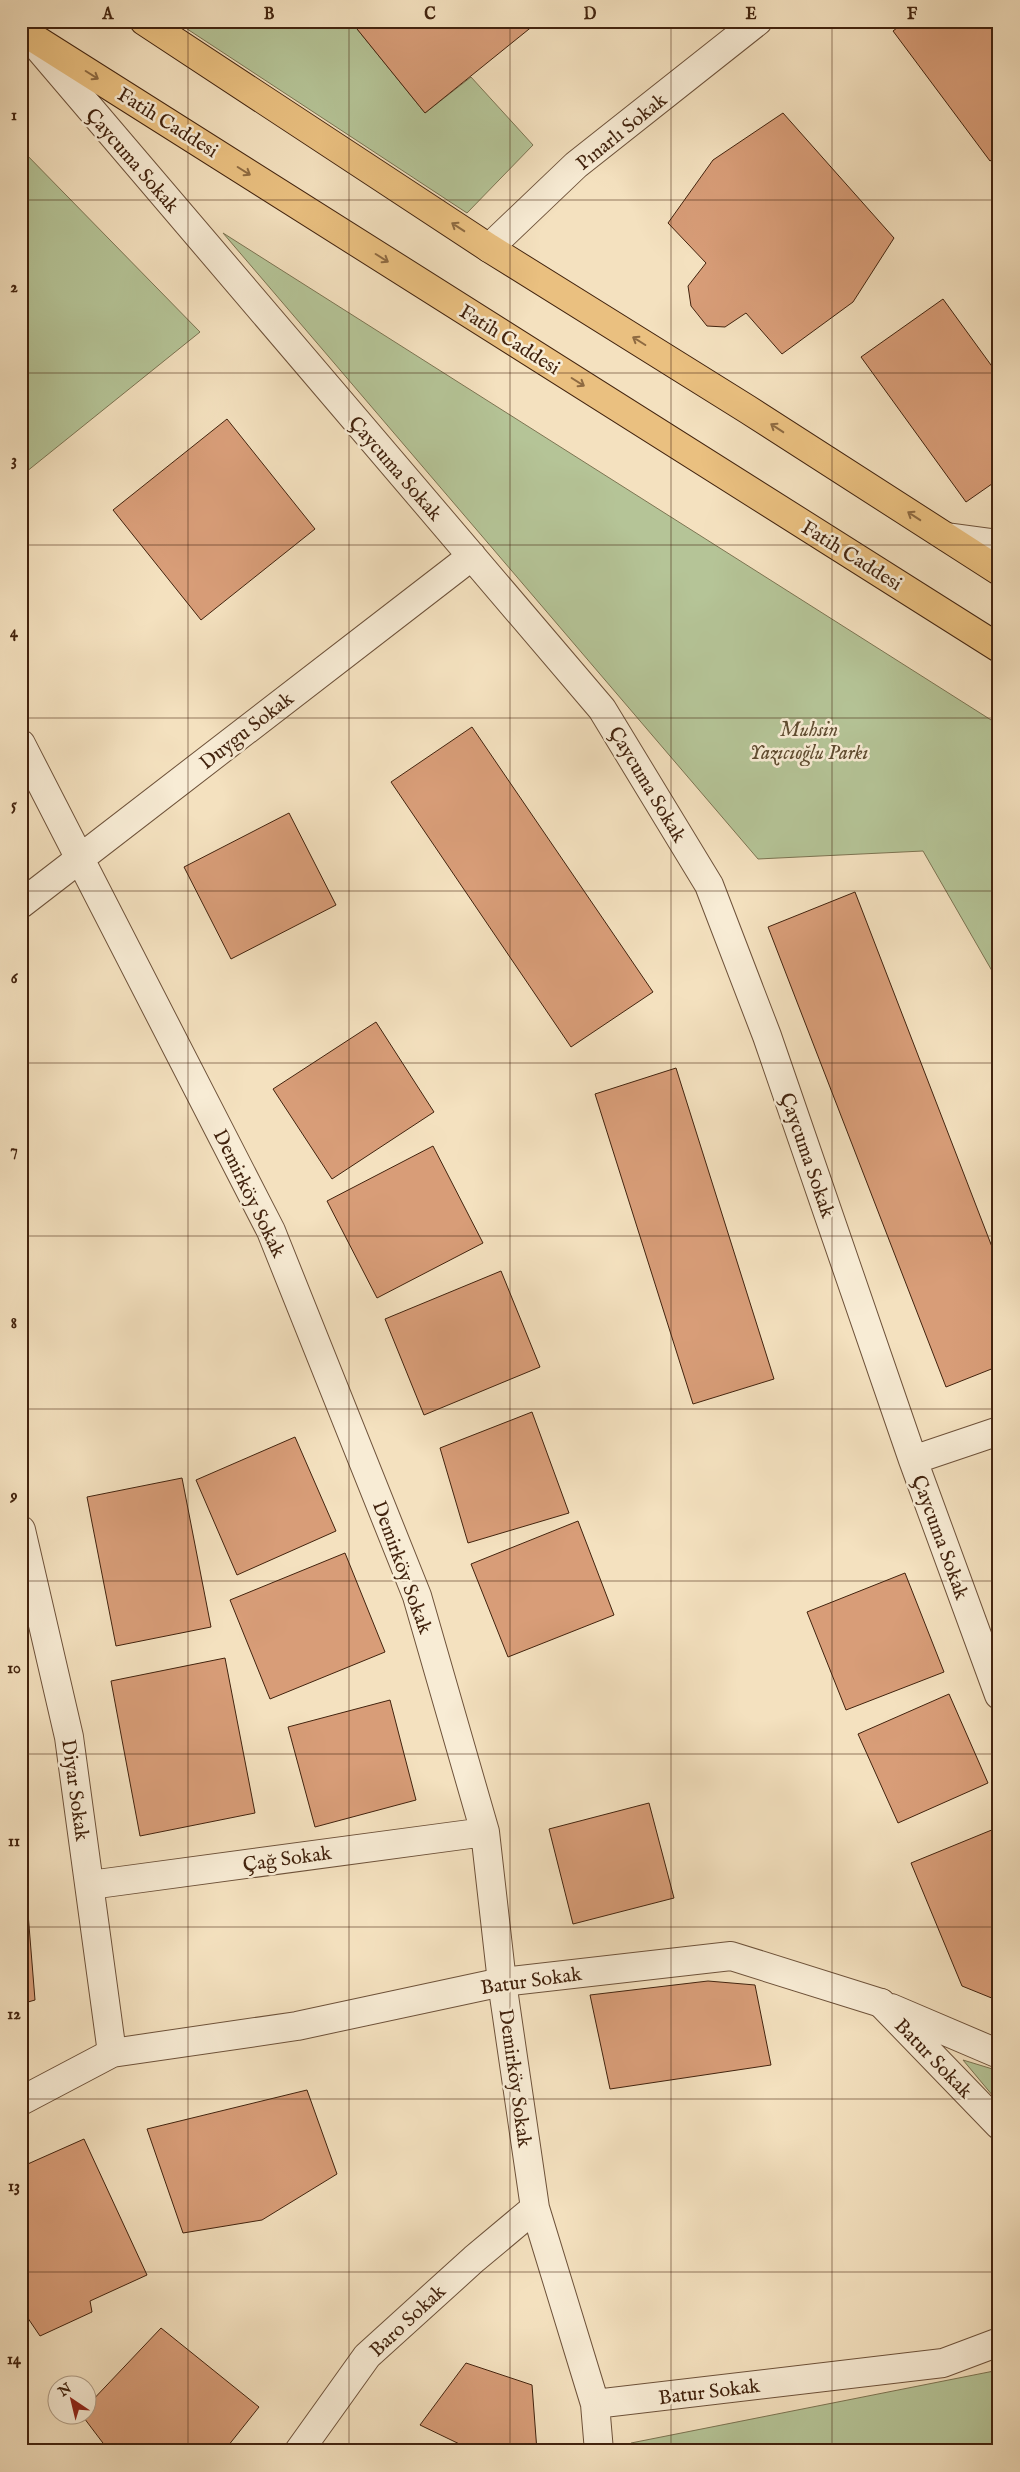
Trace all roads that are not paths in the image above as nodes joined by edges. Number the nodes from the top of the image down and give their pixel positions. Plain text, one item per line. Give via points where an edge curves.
1 (144, 21) edge
2 (758, 21) edge
3 (23, 31) edge
4 (490, 248) junction
5 (947, 537) junction
6 (999, 544) edge
7 (472, 556) junction
8 (999, 571) edge
9 (999, 648) edge
10 (21, 744) edge
11 (80, 857) junction
12 (21, 904) edge
13 (999, 1431) edge
14 (913, 1460) junction
15 (21, 1530) edge
16 (999, 1695) edge
17 (485, 1832) junction
18 (90, 1884) junction
19 (502, 1982) junction
20 (881, 2003) junction
21 (112, 2054) junction
22 (999, 2054) edge
23 (21, 2101) edge
24 (999, 2125) edge
25 (535, 2208) junction
26 (999, 2342) edge
27 (595, 2404) junction
28 (299, 2451) edge
29 (599, 2451) edge

4 -> 1 main road
2 - 4 street, Pınarlı Sokak via 576,165
3 - 7 street, Çaycuma Sokak
3 -> 9 main road, Fatih Caddesi
5 -> 4 main road
5 - 6 street
5 - 8 main road
7 - 11 street, Duygu Sokak
7 - 14 street, Çaycuma Sokak via 602,709 709,885 767,1036
10 - 11 street, Demirköy Sokak
11 - 12 street, Duygu Sokak
11 - 17 street, Demirköy Sokak via 271,1231 417,1596
13 - 14 street
14 - 16 street, Çaycuma Sokak
15 - 18 street, Diyar Sokak via 69,1737
17 - 18 street, Çağ Sokak
17 - 19 street, Demirköy Sokak
18 - 21 street, Diyar Sokak
19 - 20 street, Batur Sokak via 732,1956
19 - 21 street, Batur Sokak via 297,2026
19 - 25 street, Demirköy Sokak
20 - 22 street
20 - 24 street, Batur Sokak
21 - 23 street, Batur Sokak
25 - 27 street, Demirköy Sokak
25 - 28 street, Baro Sokak via 368,2356
26 - 27 street, Batur Sokak via 943,2363
27 - 29 street, Demirköy Sokak

